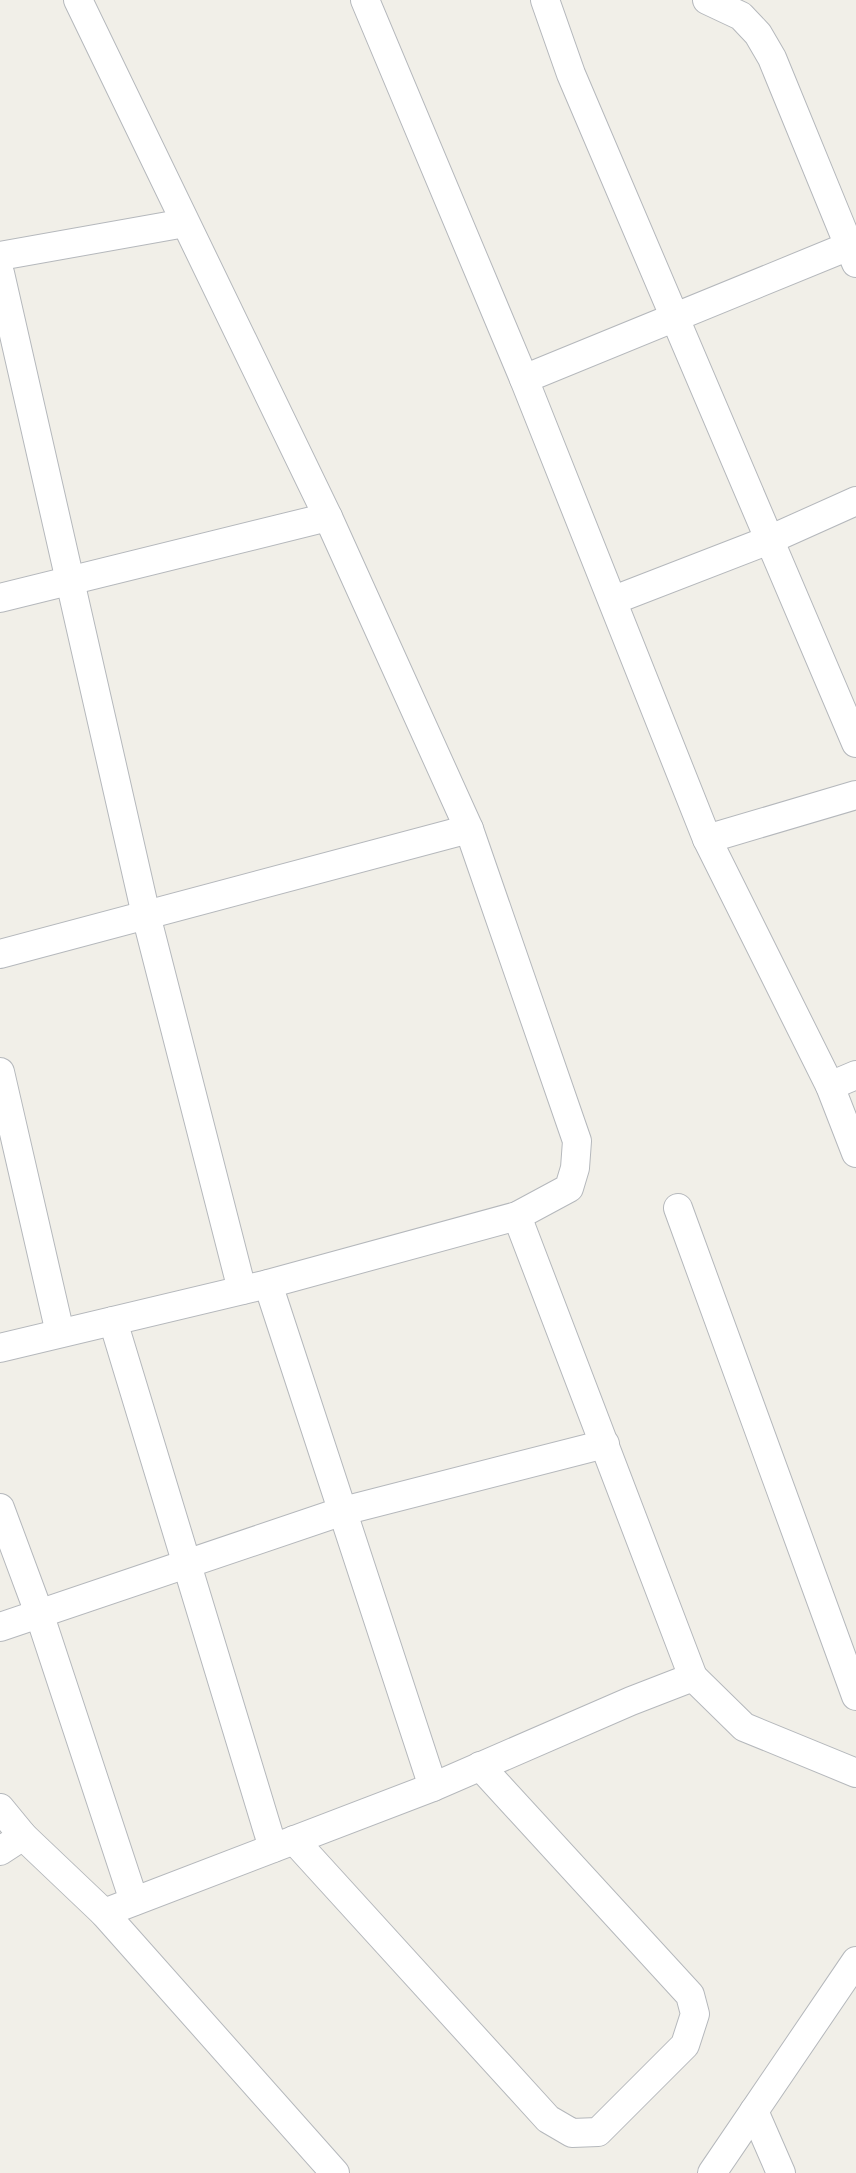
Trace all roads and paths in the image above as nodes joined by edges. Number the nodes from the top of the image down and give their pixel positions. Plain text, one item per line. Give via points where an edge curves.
1 (78, 0) edge
2 (365, 0) edge
3 (545, 0) edge
4 (707, 0) edge
5 (185, 223) junction
6 (853, 255) edge
7 (0, 256) edge
8 (0, 273) edge
9 (675, 318) junction
10 (524, 379) junction
11 (856, 501) edge
12 (328, 518) junction
13 (769, 540) junction
14 (71, 580) junction
15 (0, 598) edge
16 (614, 600) junction
17 (856, 743) edge
18 (856, 795) edge
19 (469, 829) junction
20 (707, 839) junction
21 (146, 915) junction
22 (0, 954) edge
23 (0, 1072) edge
24 (856, 1075) edge
25 (830, 1086) junction
26 (856, 1152) edge
27 (678, 1208) dead end
28 (517, 1216) junction
29 (255, 1287) junction
30 (113, 1321) junction
31 (60, 1334) junction
32 (0, 1348) edge
33 (605, 1444) junction
34 (0, 1508) edge
35 (343, 1511) junction
36 (186, 1564) junction
37 (39, 1614) junction
38 (0, 1627) edge
39 (693, 1677) junction
40 (856, 1696) edge
41 (480, 1766) junction
42 (856, 1773) edge
43 (432, 1787) junction
44 (0, 1808) edge
45 (24, 1836) junction
46 (283, 1844) junction
47 (0, 1851) edge
48 (134, 1901) junction
49 (104, 1913) junction
50 (856, 1961) edge
51 (754, 2111) junction
52 (335, 2173) edge
53 (712, 2173) edge
54 (780, 2173) edge

1 - 5 street
2 - 10 street
3 - 9 street via 571,74
4 - 6 street via 741,16 758,34 772,58
5 - 7 street
5 - 12 street
6 - 9 street
8 - 14 street
9 - 10 street
9 - 13 street
10 - 16 street
11 - 13 street
12 - 14 street
12 - 19 street
13 - 16 street
13 - 17 street
14 - 15 street
14 - 21 street
16 - 20 street
18 - 20 street
19 - 21 street
19 - 28 street via 577,1141 575,1168 569,1188
20 - 25 street
21 - 22 street
21 - 29 street
23 - 31 street
24 - 25 street
25 - 26 street
27 - 40 street
28 - 29 street
28 - 33 street
29 - 30 street
29 - 35 street
30 - 31 street
30 - 36 street
31 - 32 street
33 - 35 street
33 - 39 street
34 - 37 street
35 - 36 street
35 - 43 street
36 - 37 street
36 - 46 street
37 - 38 street
37 - 48 street
39 - 41 street
39 - 42 street via 744,1727
41 - 43 street
41 - 46 street via 690,1996 695,2014 685,2045 598,2132 572,2133 548,2119
43 - 46 street
44 - 45 street
45 - 47 street
45 - 49 street
46 - 48 street
48 - 49 street
49 - 52 street
50 - 51 street
51 - 53 street
51 - 54 street

